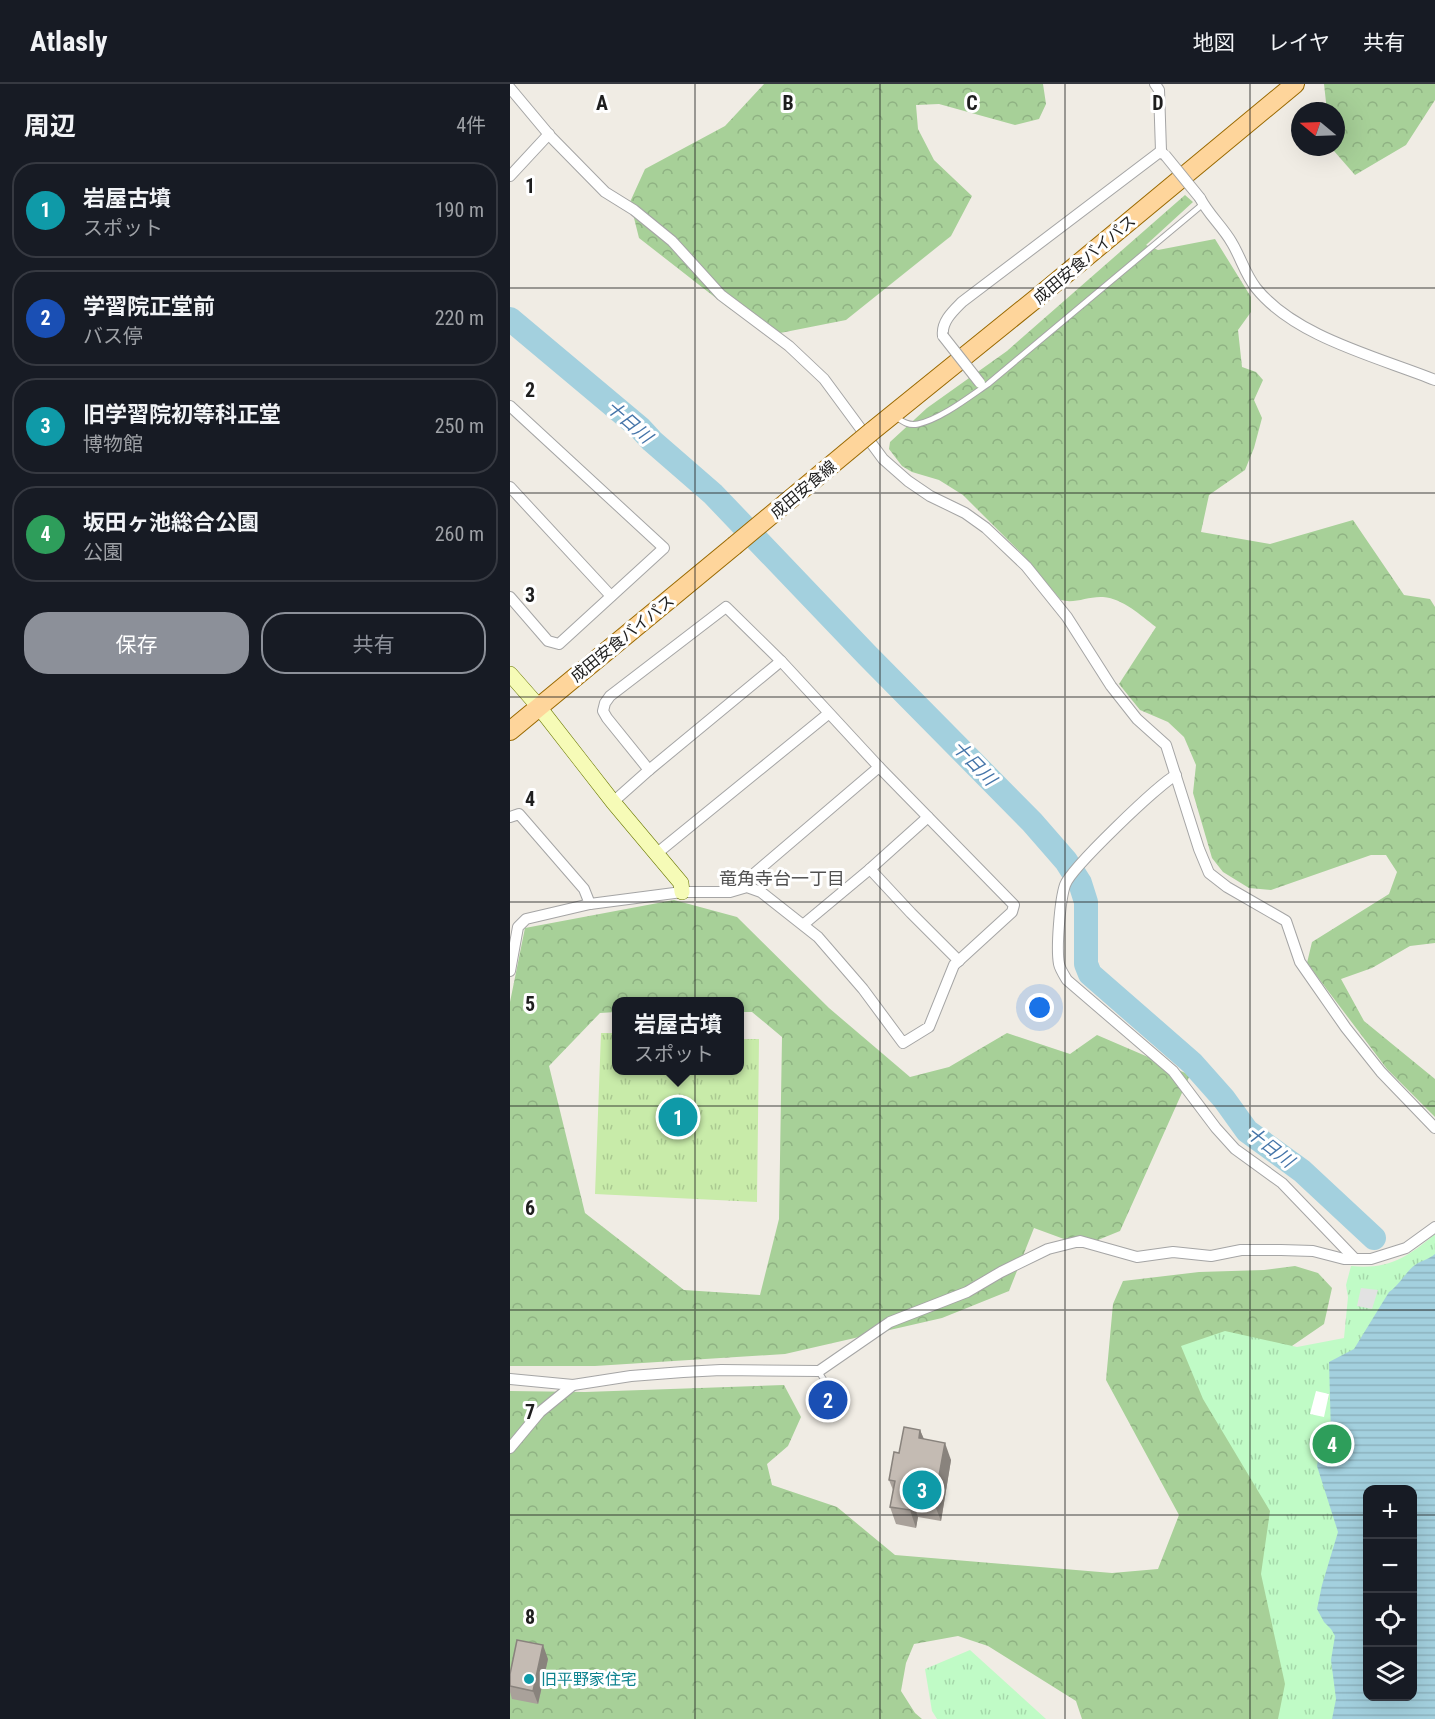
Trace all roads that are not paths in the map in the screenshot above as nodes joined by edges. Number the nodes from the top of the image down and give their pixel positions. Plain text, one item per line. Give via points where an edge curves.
1 (1155, 84) edge
2 (1295, 84) edge
3 (510, 88) edge
4 (549, 134) junction
5 (1163, 153) junction
6 (510, 176) edge
7 (1201, 201) junction
8 (1435, 380) edge
9 (984, 383) junction
10 (510, 406) edge
11 (892, 415) junction
12 (871, 432) joint
13 (510, 487) edge
14 (734, 546) joint
15 (611, 596) junction
16 (510, 597) edge
17 (781, 661) junction
18 (510, 674) edge
19 (539, 707) junction
20 (828, 714) junction
21 (510, 731) edge
22 (879, 767) junction
23 (649, 770) junction
24 (1176, 775) junction
25 (613, 802) junction
26 (510, 817) edge
27 (928, 817) junction
28 (656, 854) junction
29 (870, 869) junction
30 (747, 887) junction
31 (682, 892) junction
32 (590, 904) junction
33 (804, 924) junction
34 (959, 961) junction
35 (510, 971) edge
36 (1435, 1128) edge
37 (1435, 1227) edge
38 (1354, 1258) junction
39 (819, 1371) junction
40 (510, 1379) edge
41 (573, 1385) junction
42 (834, 1396) dead end
43 (510, 1448) edge

1 - 5 street via 1159,90
2 - 11 main road, 成田安食バイパス
3 - 4 street
4 - 6 street
4 - 24 street via 605,192 672,241 721,295 780,339 824,379 883,459 930,496 987,528 1026,566 1067,617 1117,694 1166,745
5 - 7 street, bridge
5 - 9 street, bridge via 951,313 943,336
7 - 8 street via 1268,300 1330,342
7 - 9 lane
9 - 11 lane via 956,407 918,424 906,424
10 - 15 street via 664,548
11 - 12 main road, 成田安食バイパス
12 - 14 main road, 成田安食線, bridge
13 - 15 street
14 - 19 main road, 成田安食バイパス
15 - 16 street via 559,644 548,641
17 - 20 street
17 - 23 street
17 - 23 street via 726,607 610,696 603,711
18 - 19 street
19 - 21 main road, 成田安食バイパス
19 - 25 street
20 - 22 street
20 - 28 street
22 - 27 street
22 - 30 street via 749,878
23 - 25 street
24 - 36 street via 1209,873 1286,921 1300,962 1346,1028 1381,1072
24 - 38 street via 1072,872 1065,886 1060,919 1059,965 1067,980 1173,1071 1235,1149 1282,1183
25 - 28 street
26 - 32 street via 519,814 584,889
27 - 29 street
27 - 34 street via 1014,905 1012,912
28 - 31 street via 681,883
29 - 33 street
29 - 34 street
30 - 31 street
30 - 33 street via 761,892
31 - 32 street
32 - 35 street via 526,920 518,927
33 - 34 street via 863,989 903,1043 929,1027
37 - 38 street via 1406,1248 1371,1259
38 - 39 street via 1281,1250 1241,1250 1211,1256 1173,1252 1137,1257 1080,1241 1047,1250 967,1292 890,1322
39 - 41 street via 683,1372
39 - 42 lane
40 - 41 street
41 - 43 street via 540,1412

